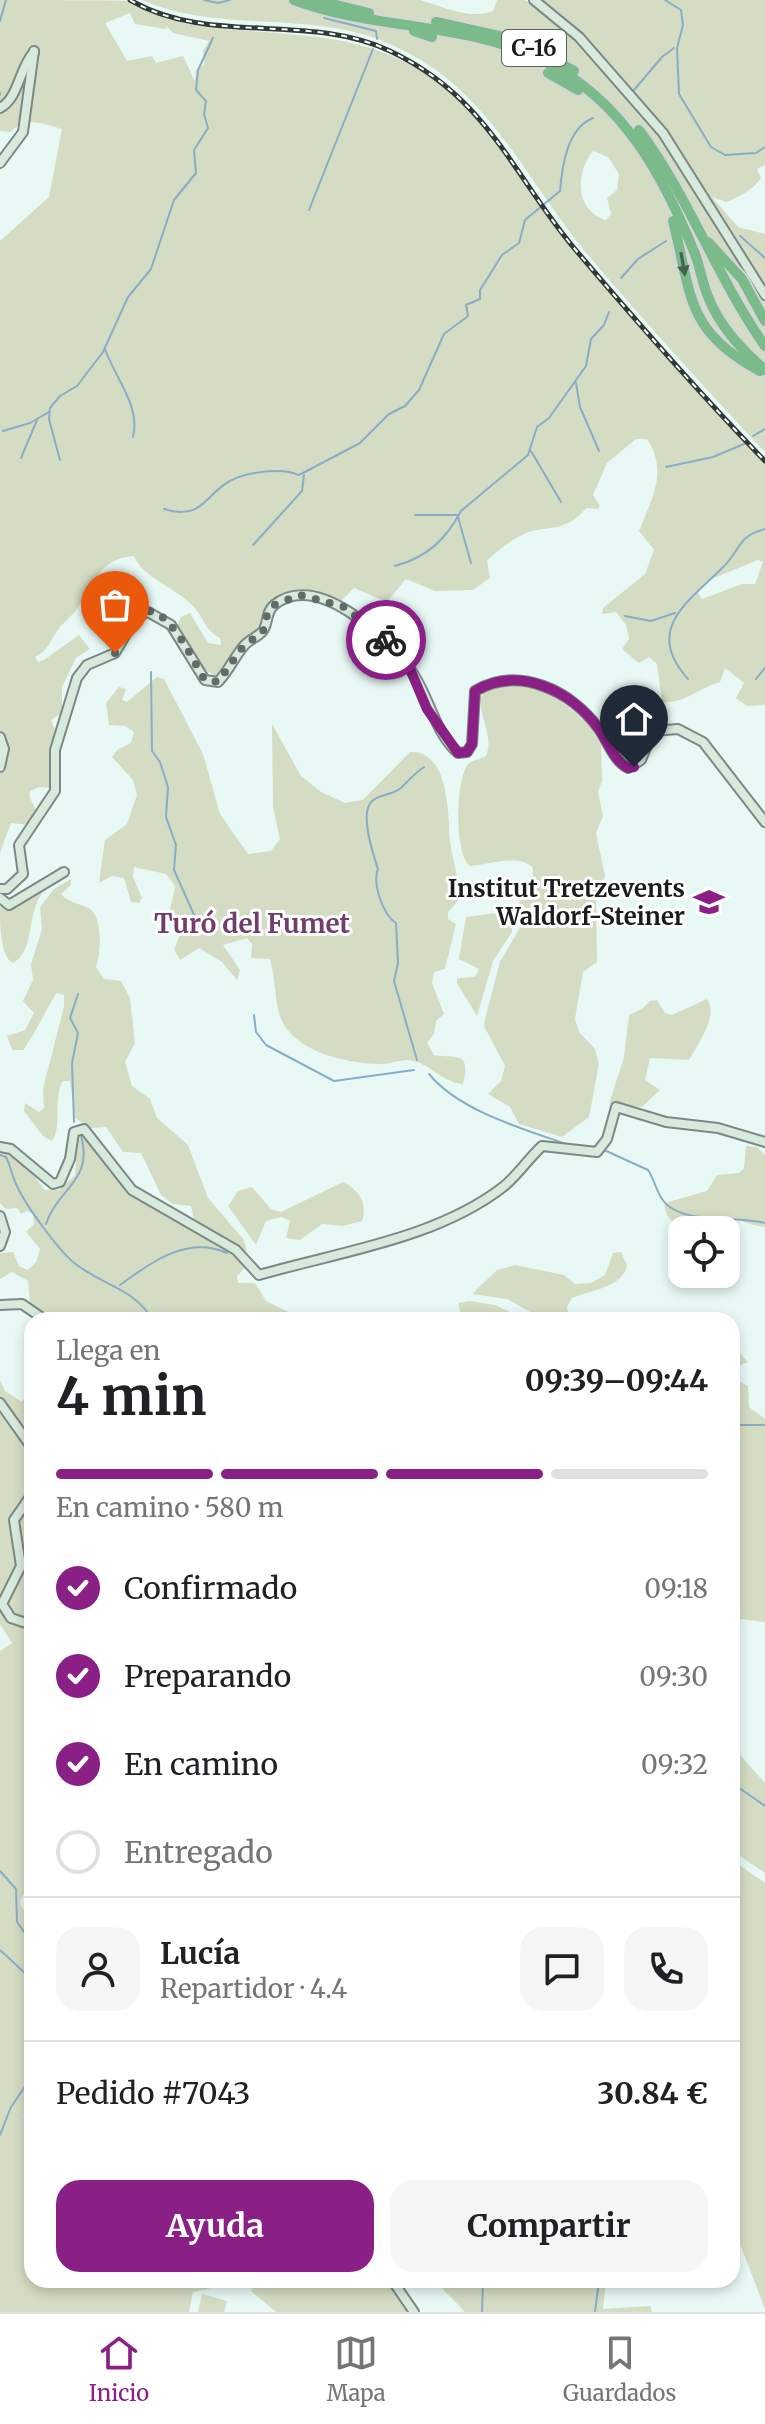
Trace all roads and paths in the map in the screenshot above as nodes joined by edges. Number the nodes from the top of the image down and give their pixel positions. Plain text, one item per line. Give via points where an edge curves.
1 (294, 0) edge
2 (315, 0) edge
3 (534, 0) edge
4 (385, 22) junction
5 (432, 37) dead end
6 (548, 73) dead end
7 (0, 108) edge
8 (610, 109) junction
9 (0, 163) edge
10 (663, 188) junction
11 (697, 231) junction
12 (765, 295) edge
13 (765, 321) edge
14 (765, 346) edge
15 (765, 372) edge
16 (0, 737) edge
17 (0, 767) edge
18 (765, 822) edge
19 (64, 872) dead end
20 (0, 889) edge
21 (0, 898) edge
22 (765, 1142) edge
23 (0, 1147) edge
24 (0, 1216) edge
25 (0, 1246) edge
26 (0, 1305) edge
27 (34, 1312) edge
28 (0, 1403) edge
29 (24, 1437) edge
30 (24, 1506) edge
31 (24, 1622) edge
32 (398, 2288) edge
33 (414, 2312) edge

1 - 4 highway, C-16
2 - 11 highway, C-16 via 482,30 563,64 598,88 637,128
3 - 12 street via 579,37 667,137
4 - 5 highway
4 - 8 highway, C-16 via 476,36 526,52 563,72
6 - 8 highway
7 - 9 street via 9,101 34,51 23,132
8 - 10 highway, C-16 via 640,144
10 - 15 highway, C-16 via 715,312 738,347
10 -> 15 highway, C-16 via 696,312 722,348
11 - 13 highway, C-16 via 736,271
11 - 14 highway, C-16
16 - 17 street
18 - 20 street via 703,742 674,729 653,731 641,760 628,768 597,726 568,699 527,679 475,691 472,744 467,752 458,753 427,709 410,669 384,637 339,605 306,594 274,605 263,631 213,683 202,677 171,625 144,612 127,629 115,653 87,665 77,678 55,750 55,791 19,845 23,874
19 - 21 street via 9,905
22 - 23 street via 619,1107 612,1113 601,1149 584,1153 542,1146 503,1187 429,1225 259,1275 245,1259 132,1190 84,1129 74,1132 67,1171 53,1184 11,1149
24 - 25 street via 5,1232
26 - 27 street via 22,1304
28 - 29 street
30 - 31 street via 14,1520 21,1566 2,1604 11,1618
32 - 33 street

